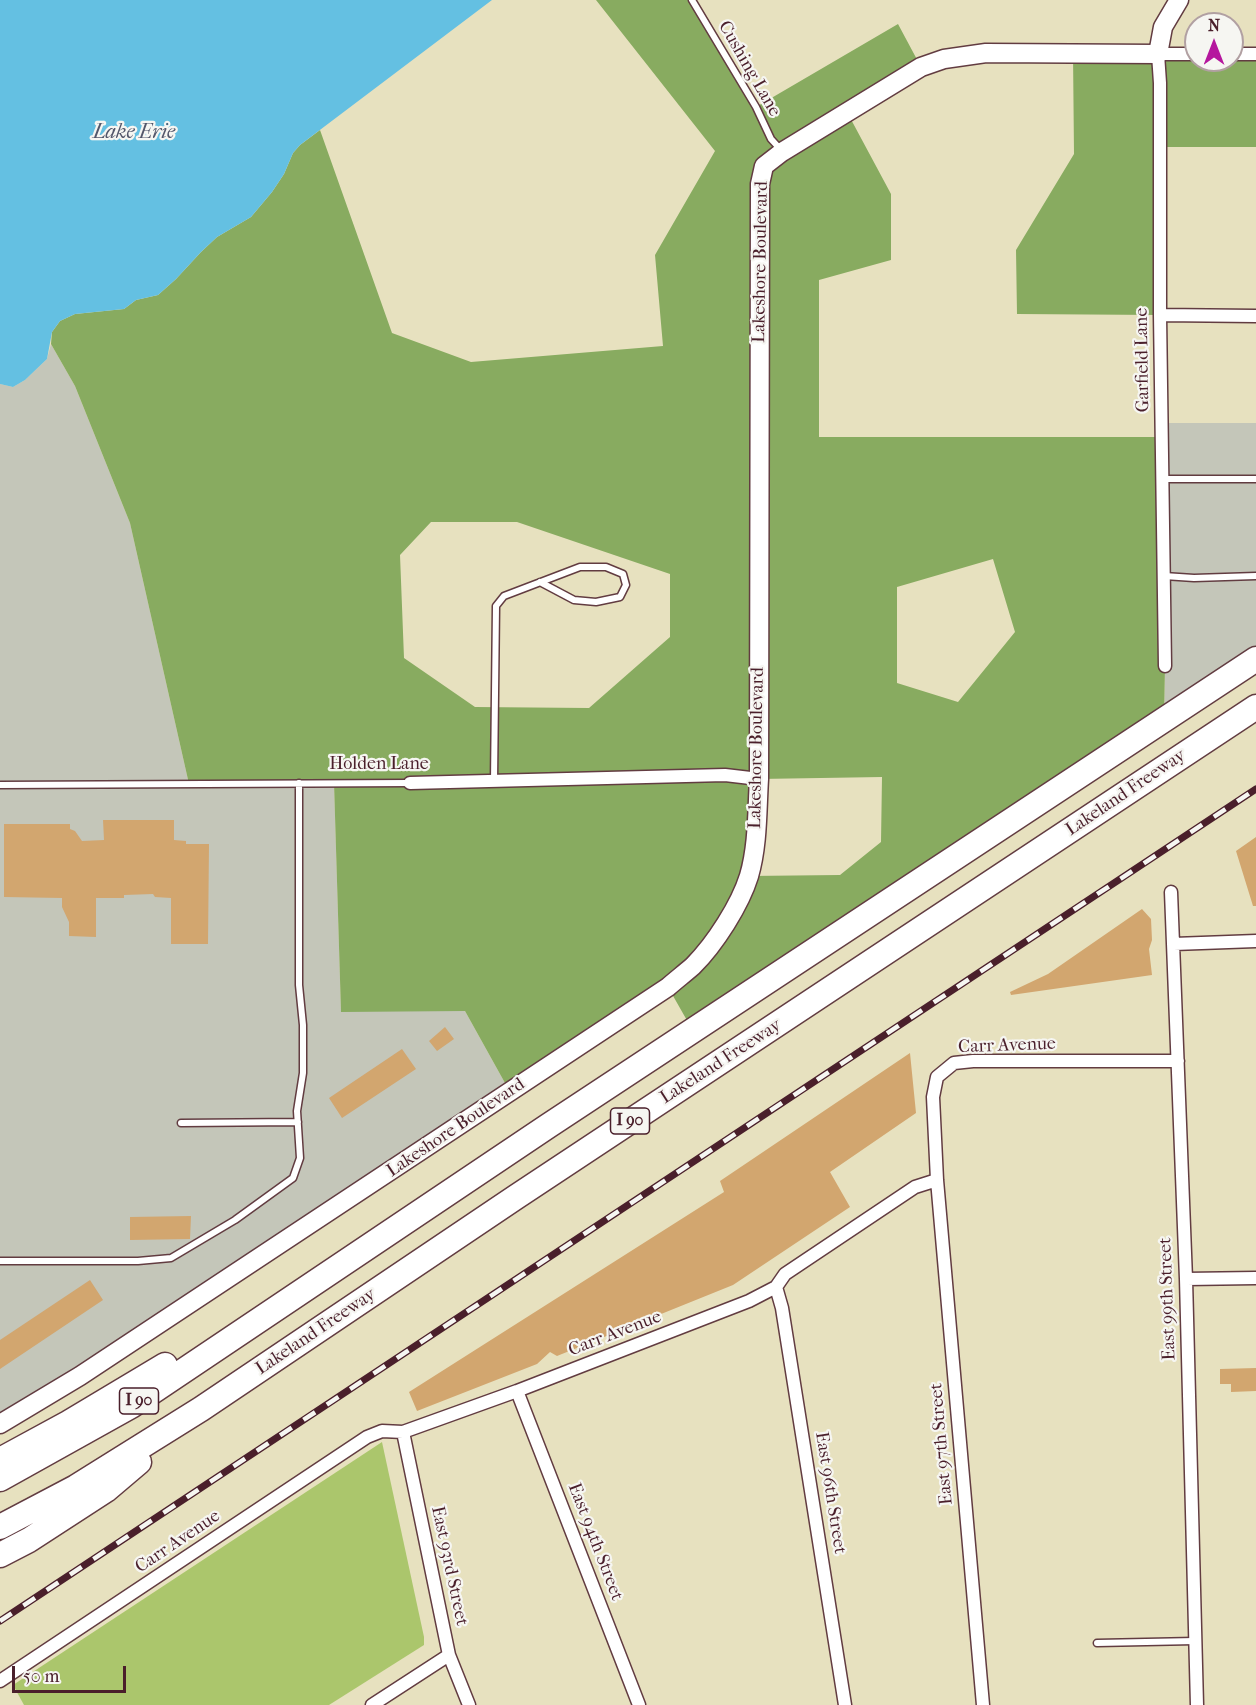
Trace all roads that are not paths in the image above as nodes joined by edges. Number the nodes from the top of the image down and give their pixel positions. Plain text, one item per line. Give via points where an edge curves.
1 (692, 0) edge
2 (1174, 2) edge
3 (1158, 54) junction
4 (1184, 54) edge
5 (782, 152) junction
6 (1160, 315) junction
7 (1256, 316) edge
8 (1163, 478) junction
9 (1256, 478) edge
10 (1164, 576) junction
11 (1256, 576) edge
12 (540, 582) junction
13 (1256, 659) edge
14 (1165, 666) dead end
15 (1256, 707) edge
16 (759, 779) junction
17 (494, 782) junction
18 (299, 783) junction
19 (411, 783) joint
20 (0, 785) edge
21 (1171, 892) dead end
22 (1256, 941) edge
23 (1174, 944) junction
24 (1178, 1061) junction
25 (298, 1122) junction
26 (181, 1123) dead end
27 (937, 1180) junction
28 (0, 1261) edge
29 (1256, 1278) edge
30 (1186, 1279) junction
31 (776, 1287) junction
32 (272, 1312) junction
33 (517, 1391) junction
34 (201, 1409) junction
35 (0, 1424) edge
36 (403, 1432) junction
37 (0, 1460) edge
38 (0, 1479) edge
39 (0, 1527) edge
40 (0, 1555) edge
41 (1195, 1641) junction
42 (1097, 1643) dead end
43 (449, 1655) junction
44 (0, 1681) edge
45 (372, 1705) edge
46 (469, 1705) edge
47 (639, 1705) edge
48 (845, 1705) edge
49 (983, 1705) edge
50 (1197, 1705) edge

1 - 5 lane, Cushing Lane
2 - 3 street via 1163,27
3 - 4 street
3 - 5 street, Lakeshore Boulevard via 986,53 944,59 921,67
3 - 6 street, Garfield Lane
5 - 16 street, Lakeshore Boulevard via 764,166 760,184
6 - 7 street
6 - 8 street, Garfield Lane
8 - 9 lane
8 - 10 street, Garfield Lane
10 - 11 lane
10 - 14 street, Garfield Lane
12 - 12 lane via 580,567 606,567 623,573 626,585 620,597 596,602 574,600
12 - 17 lane via 504,596 496,606
13 - 32 highway, I 90
15 - 34 highway, Lakeland Freeway / I 90
16 - 17 street, Holden Lane via 725,775
16 - 35 street, Lakeshore Boulevard via 749,876 734,910 713,942 668,987 80,1376
17 - 19 street, Holden Lane
18 - 19 lane, Holden Lane
18 - 20 lane, Holden Lane
18 - 25 lane via 303,1073
21 - 23 street, East 99th Street
22 - 23 street
23 - 24 street, East 99th Street
24 - 27 street, Carr Avenue via 954,1063 937,1077 933,1097
24 - 30 street, East 99th Street
25 - 26 lane
25 - 28 lane via 300,1158 293,1178 235,1220 171,1258 138,1262
27 - 31 street, Carr Avenue via 915,1187 785,1274
27 - 49 street, East 97th Street
29 - 30 street
30 - 41 street, East 99th Street
31 - 33 street, Carr Avenue
31 - 48 street, East 96th Street
32 - 37 highway via 160,1368
32 - 38 highway, I 90 via 131,1406
33 - 36 street, Carr Avenue
33 - 47 street, East 94th Street
34 - 39 highway, Lakeland Freeway / I 90 via 76,1487
34 - 40 highway via 106,1490
36 - 43 street, East 93rd Street
36 - 44 street, Carr Avenue via 382,1431 367,1437
41 - 42 lane
41 - 50 street, East 99th Street
43 - 45 street
43 - 46 street, East 93rd Street

